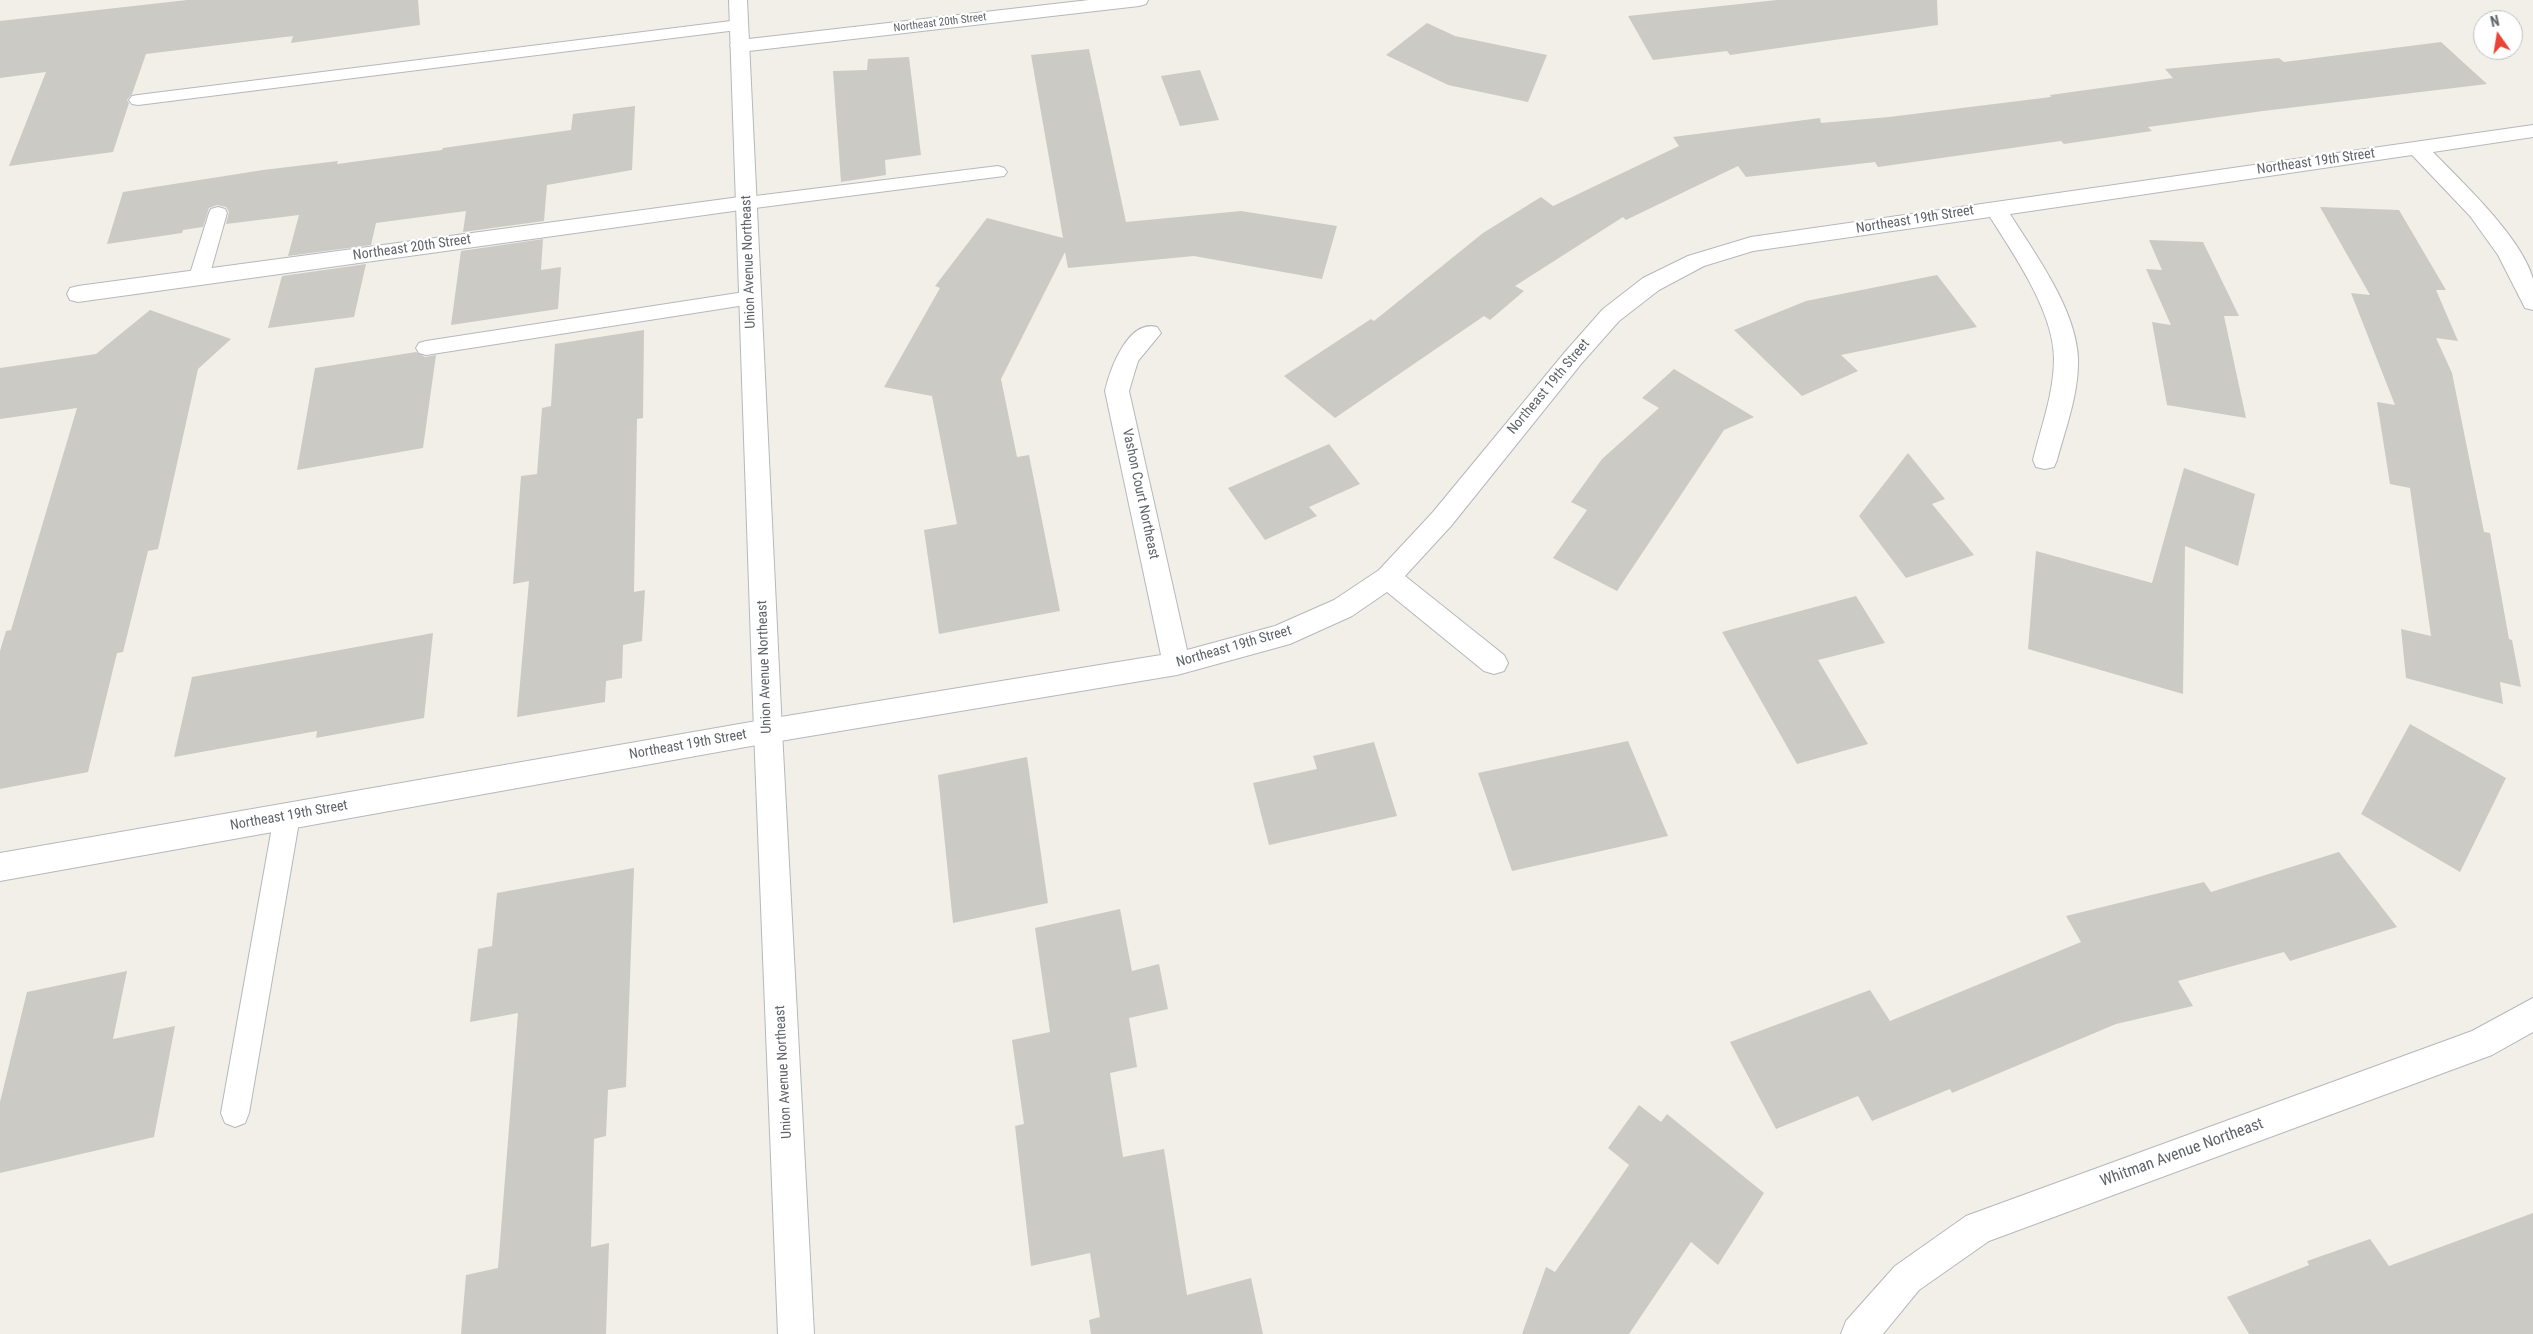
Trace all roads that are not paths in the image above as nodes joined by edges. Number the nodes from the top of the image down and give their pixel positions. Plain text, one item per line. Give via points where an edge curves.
1 (1139, 0) edge
2 (739, 23) edge
3 (138, 100) dead end
4 (2533, 131) edge
5 (2417, 148) junction
6 (998, 172) dead end
7 (746, 202) junction
8 (1995, 208) junction
9 (218, 213) dead end
10 (199, 277) junction
11 (78, 294) dead end
12 (751, 298) junction
13 (2533, 302) edge
14 (1149, 333) dead end
15 (426, 348) dead end
16 (2045, 460) dead end
17 (1388, 577) junction
18 (1494, 663) dead end
19 (1177, 664) junction
20 (768, 731) junction
21 (287, 816) junction
22 (0, 868) edge
23 (2533, 1014) edge
24 (235, 1113) dead end
25 (796, 1334) edge
26 (1859, 1334) edge

1 - 2 street, Northeast 20th Street
2 - 3 lane
2 - 7 street, Union Avenue Northeast
4 - 5 street, Northeast 19th Street
5 - 8 street, Northeast 19th Street
5 - 13 street via 2478,211 2508,252
6 - 7 lane
7 - 10 street, Northeast 20th Street
7 - 12 street, Union Avenue Northeast
8 - 16 street via 2040,279 2056,318 2066,357 2064,388
8 - 17 street, Northeast 19th Street via 1751,244 1696,261 1651,284 1611,315 1442,519
9 - 10 lane
10 - 11 street, Northeast 20th Street
12 - 15 lane
12 - 20 street, Union Avenue Northeast
14 - 19 street, Vashon Court Northeast via 1129,353 1117,391
17 - 18 street
17 - 19 street, Northeast 19th Street via 1343,608 1280,636
19 - 20 street, Northeast 19th Street
20 - 21 street, Northeast 19th Street
20 - 25 street, Union Avenue Northeast
21 - 22 street, Northeast 19th Street
21 - 24 lane
23 - 26 street, Whitman Avenue Northeast via 2481,1044 1978,1228 1907,1278

